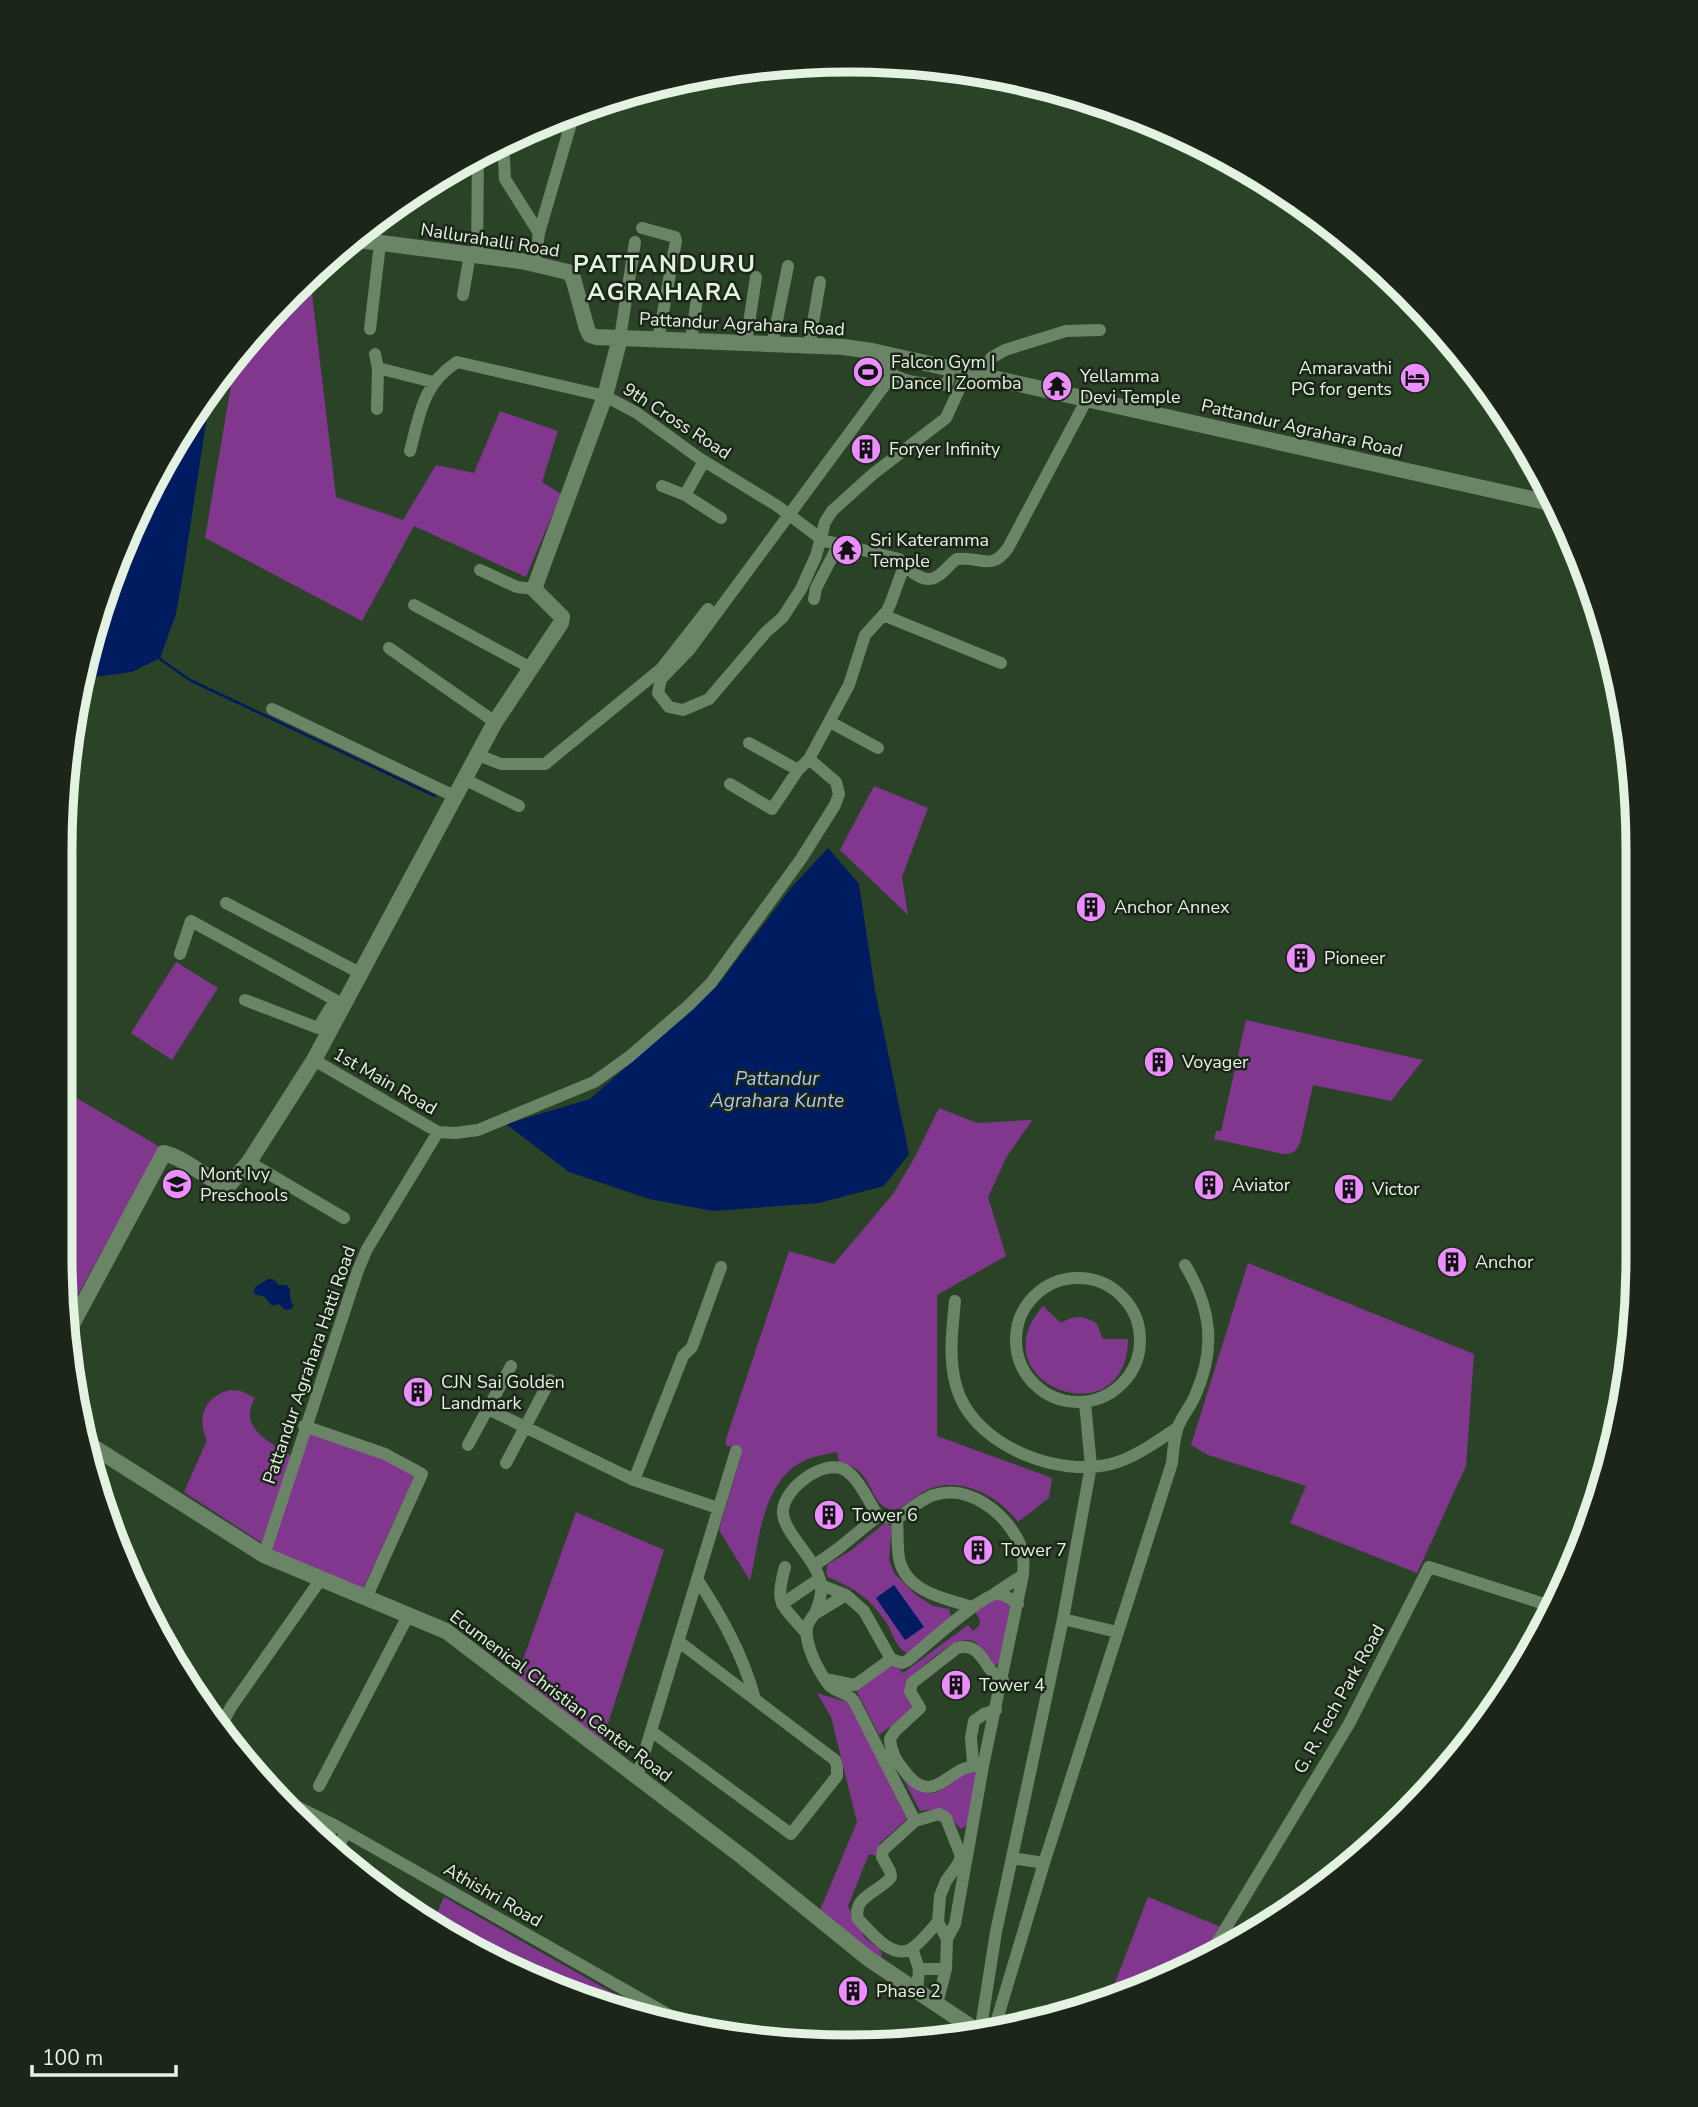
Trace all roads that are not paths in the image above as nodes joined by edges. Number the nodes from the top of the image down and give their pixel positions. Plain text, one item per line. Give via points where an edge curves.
1 (571, 124) edge
2 (504, 153) edge
3 (477, 167) edge
4 (642, 229) dead end
5 (539, 233) junction
6 (365, 241) edge
7 (635, 242) dead end
8 (380, 244) junction
9 (473, 255) junction
10 (535, 265) junction
11 (788, 266) dead end
12 (756, 277) dead end
13 (820, 282) dead end
14 (463, 295) dead end
15 (697, 298) dead end
16 (370, 329) dead end
17 (1100, 330) dead end
18 (620, 338) junction
19 (658, 340) junction
20 (691, 341) junction
21 (746, 344) junction
22 (772, 345) junction
23 (809, 346) junction
24 (374, 354) dead end
25 (884, 354) junction
26 (377, 368) junction
27 (960, 370) junction
28 (894, 374) junction
29 (986, 376) junction
30 (433, 382) junction
31 (605, 396) junction
32 (1087, 399) junction
33 (377, 409) dead end
34 (410, 451) dead end
35 (704, 461) junction
36 (662, 486) dead end
37 (685, 495) junction
38 (1542, 498) edge
39 (788, 514) junction
40 (721, 518) dead end
41 (820, 538) junction
42 (839, 544) junction
43 (904, 566) junction
44 (480, 570) dead end
45 (732, 579) dead end
46 (534, 589) junction
47 (814, 599) dead end
48 (414, 605) dead end
49 (883, 615) junction
50 (389, 648) dead end
51 (1001, 663) dead end
52 (531, 668) junction
53 (272, 709) dead end
54 (495, 722) junction
55 (830, 722) junction
56 (749, 743) dead end
57 (878, 748) dead end
58 (478, 755) junction
59 (809, 759) junction
60 (801, 774) junction
61 (464, 779) junction
62 (730, 784) dead end
63 (454, 796) junction
64 (519, 806) dead end
65 (226, 903) dead end
66 (180, 954) dead end
67 (360, 973) junction
68 (245, 1000) dead end
69 (331, 1017) junction
70 (314, 1060) junction
71 (438, 1132) junction
72 (249, 1162) junction
73 (344, 1218) dead end
74 (1185, 1265) dead end
75 (721, 1267) dead end
76 (955, 1301) dead end
77 (74, 1320) edge
78 (511, 1366) dead end
79 (550, 1380) dead end
80 (1086, 1403) junction
81 (488, 1409) junction
82 (304, 1426) junction
83 (525, 1427) junction
84 (1177, 1428) junction
85 (468, 1445) dead end
86 (96, 1448) edge
87 (736, 1451) dead end
88 (506, 1463) dead end
89 (1091, 1466) junction
90 (634, 1480) junction
91 (718, 1508) junction
92 (878, 1516) junction
93 (897, 1519) junction
94 (264, 1555) junction
95 (815, 1565) junction
96 (785, 1567) dead end
97 (1023, 1575) junction
98 (321, 1579) junction
99 (697, 1579) junction
100 (820, 1582) junction
101 (994, 1594) junction
102 (846, 1595) junction
103 (366, 1598) junction
104 (782, 1604) junction
105 (1018, 1604) junction
106 (1545, 1604) edge
107 (973, 1607) junction
108 (816, 1612) junction
109 (409, 1614) junction
110 (1063, 1619) junction
111 (1117, 1632) junction
112 (806, 1633) junction
113 (678, 1641) junction
114 (891, 1659) junction
115 (825, 1679) junction
116 (1003, 1680) junction
117 (755, 1699) junction
118 (996, 1710) junction
119 (224, 1720) edge
120 (651, 1731) junction
121 (890, 1739) junction
122 (877, 1746) junction
123 (978, 1765) junction
124 (636, 1777) junction
125 (319, 1786) dead end
126 (299, 1808) edge
127 (915, 1821) junction
128 (334, 1825) junction
129 (346, 1832) junction
130 (328, 1834) edge
131 (340, 1844) edge
132 (1012, 1858) junction
133 (1044, 1863) junction
134 (938, 1922) junction
135 (947, 1939) junction
136 (1218, 1942) edge
137 (912, 1948) junction
138 (919, 1969) junction
139 (946, 1969) junction
140 (918, 1992) junction
141 (937, 2004) junction
142 (665, 2013) edge
143 (987, 2022) edge
144 (990, 2022) edge
145 (973, 2025) edge

1 - 5 street
2 - 5 street via 505,178
3 - 9 street
4 - 19 street via 676,241
5 - 10 street
6 - 8 street, Nallurahalli Road
7 - 18 street
8 - 9 street, Nallurahalli Road
8 - 16 street
9 - 10 street, Nallurahalli Road
9 - 14 street
10 - 18 street, Nallurahalli Road via 568,272 573,278 590,335
11 - 22 street
12 - 21 street
13 - 23 street
15 - 20 street
17 - 29 street via 1066,331 1005,350 991,358
18 - 19 street, Pattandur Agrahara Road
18 - 31 street
19 - 20 street, Pattandur Agrahara Road
20 - 21 street, Pattandur Agrahara Road
21 - 22 street, Pattandur Agrahara Road
22 - 23 street, Pattandur Agrahara Road
23 - 25 street, Pattandur Agrahara Road
24 - 26 street
25 - 27 street, Pattandur Agrahara Road
25 - 28 street via 884,364
26 - 30 street
26 - 33 street
27 - 28 street via 947,384 932,386
27 - 29 street, Pattandur Agrahara Road
27 - 41 street via 946,418 832,511
28 - 39 street
29 - 32 street, Pattandur Agrahara Road
30 - 31 street, 9th Cross Road via 457,362
30 - 34 street via 425,394
31 - 35 street, 9th Cross Road
31 - 46 street
32 - 38 street, Pattandur Agrahara Road
32 - 43 street via 1000,559 957,559 930,579
35 - 37 street
35 - 39 street, 9th Cross Road
36 - 37 street
37 - 40 street
39 - 41 street, 9th Cross Road
39 - 41 street via 690,649 661,679 657,692 668,708 683,710 709,699 783,617 801,589
41 - 42 street, 9th Cross Road
42 - 43 street, 9th Cross Road via 899,559
42 - 47 street
43 - 49 street
44 - 46 street via 517,587
45 - 58 street via 661,669 545,764 500,764
46 - 52 street via 562,617
48 - 52 street
49 - 51 street
49 - 55 street via 862,642 853,676
50 - 54 street
52 - 54 street
53 - 63 street
54 - 58 street
55 - 57 street
55 - 59 street
56 - 60 street
58 - 61 street
59 - 60 street
59 - 71 street via 836,782 839,794 835,805 711,983 629,1057 594,1082 478,1130
60 - 62 street via 777,813
61 - 63 street
61 - 64 street
63 - 67 street
65 - 67 street
66 - 69 street via 191,921 335,1000
67 - 69 street
68 - 69 street via 318,1028
69 - 70 street
70 - 71 street, 1st Main Road
70 - 72 street
71 - 82 street, Pattandur Agrahara Hatti Road via 358,1270
72 - 73 street
72 - 77 street via 227,1187 164,1153
74 - 84 street via 1202,1296 1209,1347 1194,1399
75 - 90 street via 692,1348 683,1356
76 - 89 street via 953,1370 960,1398 976,1421 1028,1456 1071,1468
78 - 81 street
79 - 83 street
80 - 80 street via 1048,1396 1033,1384 1016,1350 1021,1312 1032,1297 1066,1278 1086,1277 1122,1294 1134,1310 1140,1330 1134,1369 1105,1397
80 - 89 street
81 - 83 street
81 - 85 street
82 - 94 street, Pattandur Agrahara Hatti Road
82 - 103 street via 385,1454 422,1475
83 - 88 street
83 - 90 street
84 - 89 street via 1130,1457
84 - 111 street via 1172,1463
86 - 94 street, Ecumenical Christian Center Road
87 - 91 street
89 - 110 street
90 - 91 street
91 - 99 street
92 - 93 street
92 - 95 street
92 - 95 street via 844,1470 827,1468 797,1484 782,1513
93 - 97 street via 932,1495 949,1492 982,1501 1020,1544
93 - 107 street via 899,1561 910,1581 933,1595
94 - 98 street, Ecumenical Christian Center Road
95 - 100 street
96 - 104 street via 778,1591
97 - 101 street
97 - 105 street
98 - 103 street, Ecumenical Christian Center Road
98 - 119 street
99 - 113 street
99 - 117 street via 728,1628
100 - 102 street
100 - 104 street
100 - 108 street
101 - 105 street
101 - 107 street
102 - 108 street
102 - 114 street via 864,1611
103 - 109 street, Ecumenical Christian Center Road
104 - 112 street
105 - 116 street
106 - 136 street, G. R. Tech Park Road via 1429,1567 1349,1724
107 - 114 street via 907,1661
108 - 112 street
109 - 124 street, Ecumenical Christian Center Road via 446,1630
109 - 125 street
110 - 111 street
110 - 132 street
111 - 133 street
112 - 115 street
113 - 117 street
113 - 120 street
114 - 115 street via 855,1685
115 - 122 street via 854,1701
116 - 118 street
116 - 121 street via 973,1648 957,1647 912,1683 910,1691 920,1708
117 - 120 street via 837,1766 837,1776 790,1834
118 - 123 street
118 - 123 street via 974,1721 971,1737
120 - 124 street
121 - 122 street
121 - 123 street via 893,1757 922,1787 934,1787 965,1767
122 - 127 street
123 - 135 street via 955,1924
124 - 140 street, Ecumenical Christian Center Road
126 - 128 street, Athishri Road
127 - 134 street via 943,1816 960,1852 942,1890
127 - 137 street via 883,1850 891,1877 859,1902 856,1913 887,1947
128 - 129 street, Athishri Road
128 - 130 street
129 - 131 street
129 - 142 street, Athishri Road
132 - 133 street
132 - 143 street via 996,1932
133 - 144 street
134 - 135 street
134 - 137 street
135 - 139 street
137 - 138 street
138 - 139 street
138 - 140 street
139 - 141 street
140 - 141 street, Ecumenical Christian Center Road
141 - 145 street, Ecumenical Christian Center Road

